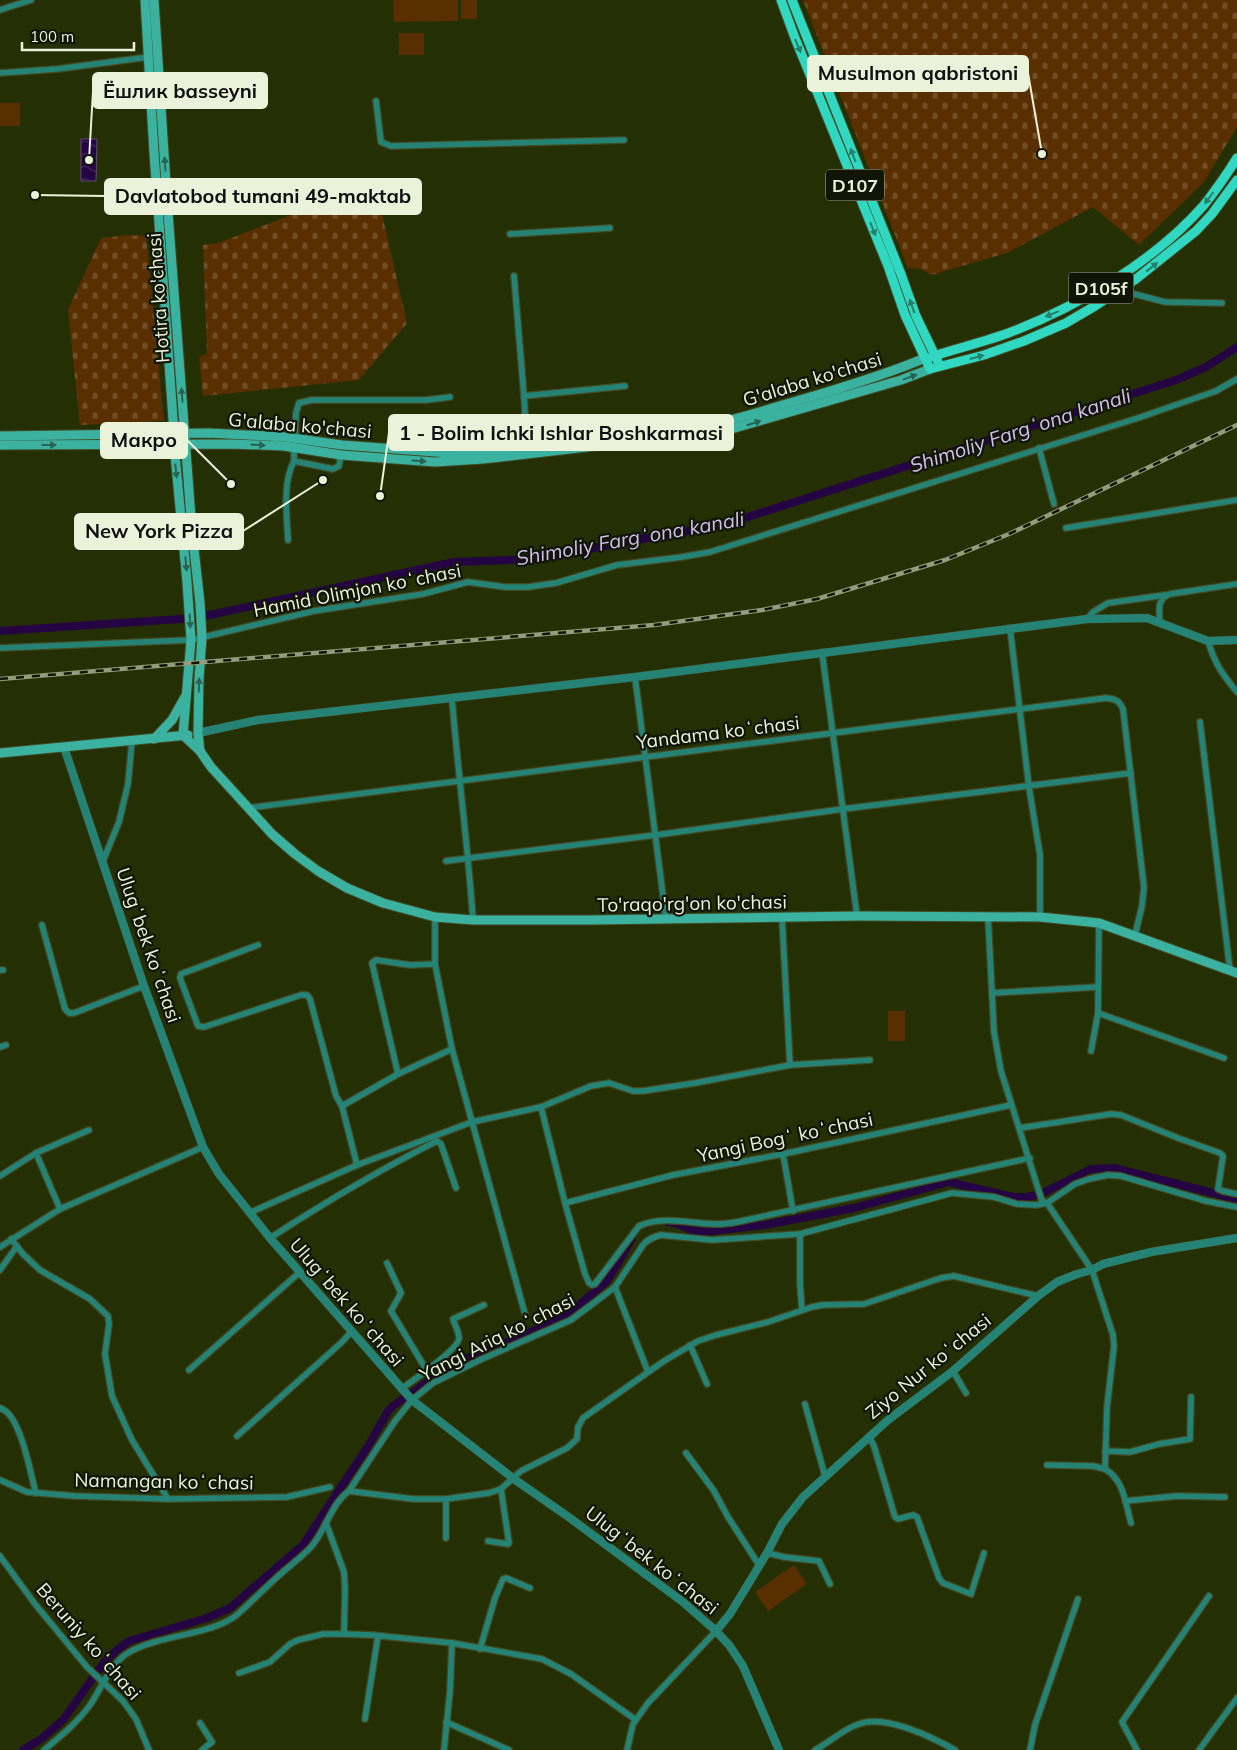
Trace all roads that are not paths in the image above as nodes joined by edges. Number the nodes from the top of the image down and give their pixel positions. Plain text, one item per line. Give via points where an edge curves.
1 (31, 0) edge
2 (145, 0) edge
3 (154, 0) edge
4 (781, 0) edge
5 (792, 0) edge
6 (0, 10) edge
7 (152, 40) junction
8 (149, 57) junction
9 (0, 72) edge
10 (376, 101) dead end
11 (624, 140) dead end
12 (1237, 158) edge
13 (1237, 180) edge
14 (610, 228) dead end
15 (510, 234) dead end
16 (514, 276) dead end
17 (1119, 290) junction
18 (1222, 303) dead end
19 (936, 355) junction
20 (925, 358) junction
21 (940, 366) junction
22 (930, 369) junction
23 (1237, 379) edge
24 (625, 386) dead end
25 (524, 396) junction
26 (450, 397) dead end
27 (781, 411) junction
28 (186, 432) junction
29 (174, 433) junction
30 (0, 436) edge
31 (295, 443) junction
32 (174, 444) junction
33 (186, 444) junction
34 (0, 445) edge
35 (527, 447) junction
36 (1039, 448) junction
37 (341, 450) junction
38 (294, 462) junction
39 (1237, 500) edge
40 (1054, 504) dead end
41 (1066, 528) dead end
42 (288, 540) dead end
43 (1237, 584) edge
44 (1170, 594) junction
45 (200, 603) joint
46 (1087, 619) junction
47 (1160, 622) junction
48 (1010, 628) junction
49 (202, 638) junction
50 (191, 640) junction
51 (1237, 640) edge
52 (1208, 641) junction
53 (0, 648) edge
54 (822, 652) junction
55 (635, 677) junction
56 (187, 692) junction
57 (1237, 692) edge
58 (452, 699) junction
59 (1020, 709) junction
60 (1200, 722) dead end
61 (833, 732) junction
62 (198, 733) junction
63 (183, 735) junction
64 (154, 738) junction
65 (132, 741) junction
66 (64, 747) junction
67 (200, 751) junction
68 (0, 753) edge
69 (646, 757) junction
70 (1131, 773) junction
71 (459, 780) junction
72 (1029, 787) junction
73 (248, 808) junction
74 (843, 809) junction
75 (656, 835) junction
76 (469, 858) junction
77 (103, 860) junction
78 (446, 861) dead end
79 (857, 916) junction
80 (435, 917) junction
81 (988, 917) junction
82 (1040, 917) junction
83 (782, 918) junction
84 (666, 919) junction
85 (473, 920) junction
86 (1099, 923) junction
87 (42, 925) dead end
88 (1135, 935) junction
89 (258, 945) dead end
90 (435, 964) junction
91 (1233, 971) edge
92 (144, 986) junction
93 (1097, 987) junction
94 (992, 992) junction
95 (1098, 1013) junction
96 (452, 1049) junction
97 (1091, 1051) dead end
98 (1224, 1058) dead end
99 (870, 1060) dead end
100 (790, 1065) junction
101 (398, 1074) junction
102 (1011, 1105) junction
103 (342, 1106) junction
104 (541, 1107) junction
105 (472, 1122) junction
106 (1020, 1128) junction
107 (89, 1130) dead end
108 (203, 1148) junction
109 (36, 1152) junction
110 (783, 1154) junction
111 (1030, 1158) junction
112 (357, 1165) junction
113 (0, 1176) edge
114 (456, 1188) dead end
115 (1237, 1194) edge
116 (565, 1202) junction
117 (1045, 1202) junction
118 (1237, 1207) edge
119 (60, 1209) junction
120 (793, 1211) junction
121 (249, 1213) junction
122 (800, 1234) junction
123 (270, 1238) junction
124 (1237, 1238) edge
125 (11, 1239) junction
126 (17, 1246) junction
127 (0, 1247) edge
128 (387, 1263) dead end
129 (0, 1270) edge
130 (1092, 1270) junction
131 (300, 1272) junction
132 (615, 1287) junction
133 (1038, 1296) junction
134 (484, 1305) dead end
135 (802, 1310) junction
136 (525, 1314) dead end
137 (352, 1331) junction
138 (690, 1345) junction
139 (189, 1370) dead end
140 (427, 1371) junction
141 (953, 1371) junction
142 (648, 1372) junction
143 (707, 1384) dead end
144 (401, 1389) junction
145 (966, 1393) dead end
146 (1191, 1397) dead end
147 (412, 1400) junction
148 (805, 1404) dead end
149 (0, 1408) edge
150 (237, 1436) dead end
151 (869, 1436) junction
152 (1105, 1451) junction
153 (686, 1452) dead end
154 (1047, 1465) dead end
155 (1104, 1469) junction
156 (825, 1476) junction
157 (514, 1479) junction
158 (0, 1480) edge
159 (330, 1487) dead end
160 (501, 1489) junction
161 (349, 1491) junction
162 (36, 1493) junction
163 (1225, 1497) dead end
164 (168, 1499) junction
165 (446, 1499) junction
166 (1125, 1500) junction
167 (326, 1523) junction
168 (1130, 1523) dead end
169 (446, 1538) dead end
170 (488, 1541) dead end
171 (767, 1553) junction
172 (984, 1553) dead end
173 (0, 1556) edge
174 (759, 1566) junction
175 (830, 1584) dead end
176 (530, 1588) dead end
177 (1209, 1596) dead end
178 (1078, 1599) dead end
179 (716, 1630) junction
180 (344, 1634) junction
181 (378, 1636) junction
182 (452, 1643) junction
183 (480, 1649) junction
184 (240, 1673) dead end
185 (102, 1681) junction
186 (1237, 1698) edge
187 (365, 1719) dead end
188 (636, 1720) junction
189 (446, 1722) junction
190 (200, 1723) dead end
191 (818, 1749) edge
192 (44, 1750) edge
193 (149, 1750) edge
194 (202, 1750) edge
195 (444, 1750) edge
196 (509, 1750) edge
197 (627, 1750) edge
198 (779, 1750) edge
199 (955, 1750) edge
200 (1030, 1750) edge
201 (1137, 1750) edge
202 (1199, 1750) edge

1 - 6 street
2 - 7 main road, Hotira ko'chasi
3 - 7 main road, Hotira ko'chasi
4 -> 20 main road, D107 via 905,315
19 -> 5 main road, D107 via 916,316
7 - 8 main road, Hotira ko'chasi
28 -> 7 main road, Hotira ko'chasi
8 - 9 street via 57,69
8 - 29 main road, Hotira ko'chasi
10 - 11 street via 381,142 391,146
12 -> 19 main road, G'alaba ko'chasi / D105f via 1210,197 1189,220 1140,262 1097,291 1011,332
17 -> 13 main road, G'alaba ko'chasi / D105f via 1196,231
14 - 15 street
16 - 25 street
17 - 18 street via 1165,302
21 -> 17 main road, G'alaba ko'chasi / D105f via 984,355 1066,323
19 - 20 main road, G'alaba ko'chasi / D105f
19 - 21 main road, D107
20 - 22 main road, D107
20 - 27 main road, G'alaba ko'chasi / D105f
21 - 22 main road, G'alaba ko'chasi / D105f
27 -> 22 main road, G'alaba ko'chasi / D105f via 901,380
23 - 36 street, Hamid Olimjon koʻchasi via 1216,391
24 - 25 street
25 - 35 street
26 - 31 street via 298,403
27 - 35 main road, G'alaba ko'chasi / D105f via 710,425
37 -> 27 main road, G'alaba ko'chasi / D105f via 435,462 507,458 724,431
28 - 29 main road, D105f
28 - 31 main road, G'alaba ko'chasi / D105f
28 - 33 main road, Hotira ko'chasi
29 - 30 main road, D105f
29 - 32 main road, Hotira ko'chasi
33 -> 31 main road, G'alaba ko'chasi / D105f
31 - 37 main road, G'alaba ko'chasi / D105f
31 - 38 street
32 - 33 main road, D105f
34 -> 32 main road, D105f
32 -> 50 main road, Hotira ko'chasi
33 - 45 main road, Hotira ko'chasi
35 - 37 main road, G'alaba ko'chasi / D105f via 435,453
36 - 40 street
36 - 49 street, Hamid Olimjon koʻchasi via 710,552 617,565 556,583 528,587 468,582 423,594 314,611
37 - 38 street via 336,469
38 - 42 street via 287,484
39 - 41 street
43 - 44 street
44 - 46 street via 1108,603
44 - 47 street via 1159,602
45 - 49 main road, To'raqo'rg'on ko'chasi
46 - 47 street via 1146,618
46 - 48 street
47 - 52 street
48 - 54 street
48 - 59 street
49 - 50 street, Hamid Olimjon koʻchasi
62 -> 49 main road, To'raqo'rg'on ko'chasi
50 - 53 street, Hamid Olimjon koʻchasi
50 - 56 main road, Hotira ko'chasi
51 - 52 street
52 - 57 street via 1214,661
54 - 55 street
54 - 61 street
55 - 58 street
55 - 69 street
56 - 63 main road, Hotira ko'chasi
56 - 64 main road via 172,720
58 - 62 street via 258,720
58 - 71 street
59 - 61 street, Yandama koʻchasi
59 - 70 street, Yandama koʻchasi via 1115,699 1123,710
59 - 72 street
60 - 91 street
61 - 69 street, Yandama koʻchasi
61 - 74 street
62 - 63 main road
62 - 67 main road, To'raqo'rg'on ko'chasi
63 - 64 main road
63 - 67 main road, To'raqo'rg'on ko'chasi
64 - 65 main road
65 - 66 main road
65 - 77 street via 128,784 119,822
66 - 68 main road
66 - 77 street, Ulugʻbek koʻchasi
67 - 73 main road, To'raqo'rg'on ko'chasi
69 - 71 street, Yandama koʻchasi
69 - 75 street
70 - 72 street
70 - 88 street, Yandama koʻchasi via 1144,887
71 - 73 street, Yandama koʻchasi
71 - 76 street
72 - 74 street
72 - 82 street via 1040,855
73 - 80 main road, To'raqo'rg'on ko'chasi via 295,854 347,888 383,903
74 - 75 street
74 - 79 street
75 - 76 street
75 - 84 street
76 - 78 street
76 - 85 street
77 - 92 street, Ulugʻbek koʻchasi
79 - 81 main road, To'raqo'rg'on ko'chasi
79 - 83 main road, To'raqo'rg'on ko'chasi
80 - 85 main road, To'raqo'rg'on ko'chasi
80 - 90 street
81 - 82 main road, To'raqo'rg'on ko'chasi
81 - 94 street
82 - 86 main road, To'raqo'rg'on ko'chasi
83 - 84 main road, To'raqo'rg'on ko'chasi
83 - 100 street
84 - 85 main road, To'raqo'rg'on ko'chasi
86 - 88 main road, To'raqo'rg'on ko'chasi
86 - 93 street
87 - 92 street via 69,1013 74,1014
88 - 91 main road, To'raqo'rg'on ko'chasi
89 - 103 street via 181,974 198,1026 204,1027 307,995 336,1096
90 - 96 street
90 - 101 street via 410,965 376,960 372,963
92 - 108 street, Ulugʻbek koʻchasi
93 - 94 street
93 - 95 street
94 - 102 street via 994,1032
95 - 97 street
95 - 98 street
96 - 101 street
96 - 105 street
99 - 100 street
100 - 104 street via 643,1091 608,1083 591,1086
101 - 103 street
102 - 106 street
102 - 110 street, Yangi Bogʻ koʻchasi
103 - 112 street
104 - 105 street
104 - 116 street
105 - 112 street
105 - 136 street
106 - 111 street
106 - 115 street via 1100,1115 1121,1115 1220,1153 1223,1156 1218,1189
107 - 109 street
108 - 119 street
108 - 121 street, Ulugʻbek koʻchasi
109 - 113 street
109 - 119 street
110 - 116 street, Yangi Bogʻ koʻchasi via 673,1175
110 - 120 street
111 - 117 street
111 - 120 street
112 - 121 street
114 - 123 street via 441,1144 437,1142 397,1161
116 - 120 street via 591,1285 639,1226 649,1222 717,1224
117 - 118 street via 1075,1184 1116,1175
117 - 122 street, Yangi Ariq koʻchasi via 1017,1204 994,1197 952,1193
117 - 130 street
119 - 125 street
121 - 123 street, Ulugʻbek koʻchasi
122 - 132 street, Yangi Ariq koʻchasi via 712,1240 654,1236 643,1245
122 - 135 street
123 - 131 street, Ulugʻbek koʻchasi
124 - 130 street, Ziyo Nur koʻchasi via 1152,1252 1102,1264
125 - 126 street
125 - 127 street
126 - 129 street
126 - 164 street via 40,1270 90,1299 108,1316 105,1357 112,1396 132,1440
128 - 140 street via 401,1292 391,1311
130 - 133 street, Ziyo Nur koʻchasi via 1057,1282
130 - 152 street via 1113,1339
131 - 137 street, Ulugʻbek koʻchasi
131 - 139 street
132 - 142 street
132 - 147 street, Yangi Ariq koʻchasi via 571,1320 432,1384
133 - 135 street via 954,1276 864,1304 822,1305
133 - 141 street, Ziyo Nur koʻchasi
134 - 140 street via 453,1319 458,1342
135 - 138 street
137 - 144 street, Ulugʻbek koʻchasi
137 - 150 street
138 - 142 street
138 - 143 street
140 - 144 street
141 - 145 street
141 - 151 street, Ziyo Nur koʻchasi
142 - 157 street via 583,1418 573,1444
144 - 147 street, Ulugʻbek koʻchasi
146 - 152 street via 1190,1439 1130,1452
147 - 157 street, Ulugʻbek koʻchasi
147 - 161 street, Yangi Ariq koʻchasi
148 - 156 street
149 - 162 street via 6,1410 16,1424
151 - 156 street, Ziyo Nur koʻchasi
151 - 172 street via 895,1517 917,1517 943,1583 971,1594
152 - 155 street
153 - 174 street via 714,1491
154 - 155 street
155 - 166 street via 1117,1478
156 - 171 street, Ziyo Nur koʻchasi via 802,1497 782,1524
157 - 160 street
157 - 179 street, Ulugʻbek koʻchasi via 683,1602
158 - 162 street, Namangan koʻchasi
159 - 164 street, Namangan koʻchasi via 287,1497
160 - 165 street
160 - 170 street via 509,1542
161 - 165 street via 413,1499
161 - 167 street, Yangi Ariq koʻchasi
162 - 164 street, Namangan koʻchasi
163 - 166 street
165 - 169 street
166 - 168 street
167 - 180 street via 344,1572
167 - 185 street, Yangi Ariq koʻchasi via 312,1545 236,1615 222,1624 128,1652
171 - 174 street, Ziyo Nur koʻchasi
171 - 175 street via 819,1561
173 - 185 street, Beruniy koʻchasi via 34,1604
174 - 179 street, Ziyo Nur koʻchasi via 730,1614
176 - 183 street via 503,1579
177 - 201 street via 1122,1722
178 - 200 street via 1035,1725
179 - 188 street
179 - 198 street, Ulugʻbek koʻchasi via 743,1666
180 - 181 street
180 - 184 street via 323,1634 298,1640 270,1662
181 - 182 street
181 - 187 street
182 - 183 street
182 - 189 street
183 - 188 street via 542,1659 571,1674
185 - 192 street, Yangi Ariq koʻchasi via 73,1726
185 - 193 street, Beruniy koʻchasi via 136,1719
186 - 202 street
188 - 197 street
189 - 195 street
189 - 196 street
190 - 194 street via 212,1742
191 - 199 street via 857,1724 872,1720 935,1739

